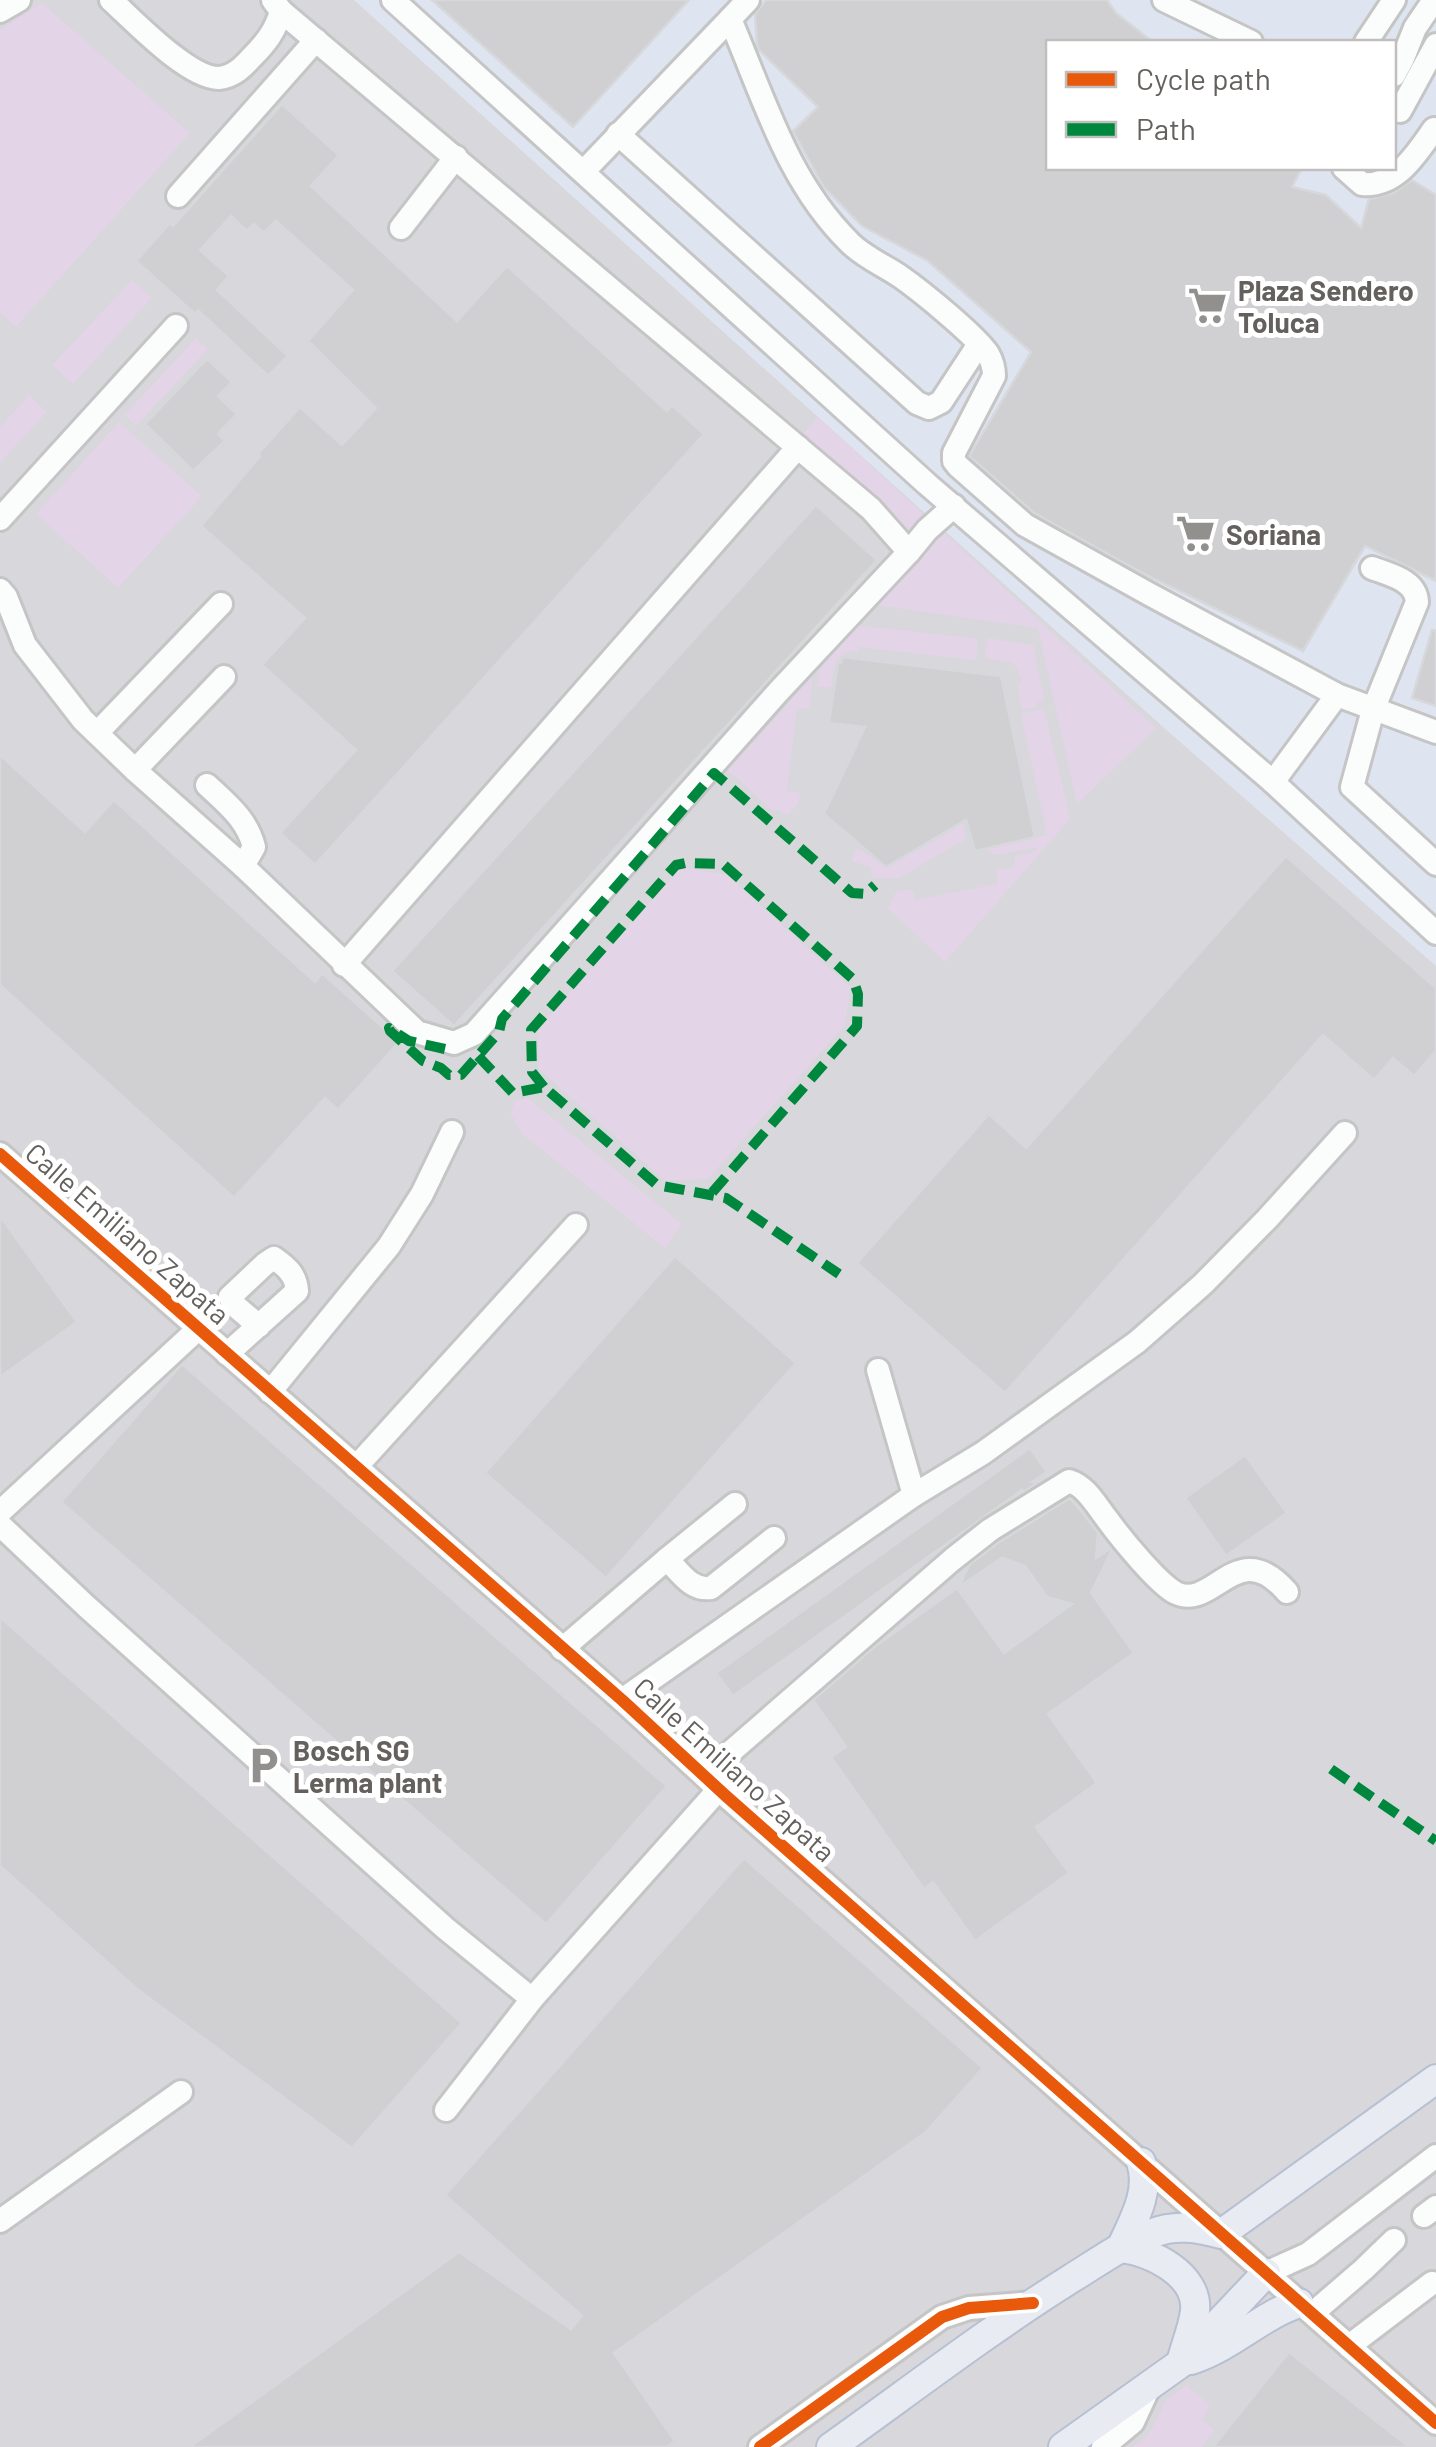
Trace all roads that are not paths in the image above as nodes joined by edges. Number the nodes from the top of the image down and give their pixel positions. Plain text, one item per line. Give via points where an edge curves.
1 (19, 0) edge
2 (110, 0) edge
3 (392, 0) edge
4 (748, 0) edge
5 (1164, 0) edge
6 (1394, 0) edge
7 (1434, 0) edge
8 (277, 5) edge
9 (0, 11) edge
10 (730, 19) junction
11 (316, 40) junction
12 (1247, 40) edge
13 (1367, 40) edge
14 (1436, 45) edge
15 (1407, 67) edge
16 (1397, 109) edge
17 (1435, 130) edge
18 (618, 134) junction
19 (456, 157) junction
20 (1346, 170) edge
21 (584, 171) junction
22 (178, 196) dead end
23 (401, 228) dead end
24 (176, 326) dead end
25 (980, 344) junction
26 (798, 447) junction
27 (954, 506) junction
28 (0, 519) edge
29 (909, 552) junction
30 (1372, 568) dead end
31 (0, 590) edge
32 (220, 604) dead end
33 (224, 677) dead end
34 (1337, 695) junction
35 (1373, 710) junction
36 (1436, 732) edge
37 (98, 733) junction
38 (135, 770) junction
39 (1273, 782) junction
40 (207, 785) dead end
41 (1436, 864) edge
42 (243, 866) junction
43 (1436, 933) edge
44 (344, 965) junction
45 (452, 1132) dead end
46 (1345, 1132) dead end
47 (0, 1154) edge
48 (576, 1225) dead end
49 (259, 1326) dead end
50 (198, 1329) junction
51 (228, 1354) junction
52 (878, 1370) dead end
53 (270, 1392) junction
54 (356, 1467) junction
55 (914, 1495) junction
56 (735, 1504) dead end
57 (0, 1512) edge
58 (0, 1525) edge
59 (774, 1538) dead end
60 (667, 1558) junction
61 (1287, 1592) dead end
62 (562, 1649) junction
63 (622, 1700) junction
64 (711, 1782) junction
65 (532, 2000) junction
66 (1436, 2078) edge
67 (181, 2092) dead end
68 (446, 2110) dead end
69 (1436, 2156) edge
70 (1141, 2162) junction
71 (0, 2221) edge
72 (1221, 2234) junction
73 (1394, 2240) dead end
74 (1121, 2248) junction
75 (1266, 2274) junction
76 (1432, 2283) dead end
77 (1032, 2303) junction
78 (1306, 2308) junction
79 (1350, 2346) junction
80 (1180, 2363) junction
81 (1151, 2384) junction
82 (1436, 2422) edge
83 (760, 2447) edge
84 (831, 2447) edge
85 (1063, 2447) edge
86 (1103, 2447) edge

1 - 9 street
2 - 8 street via 179,60 217,78 256,54 277,26
3 - 21 street
4 - 10 street
5 - 12 street
6 - 13 street
7 - 15 street via 1415,28
8 - 11 street
10 - 18 street
10 - 25 street via 777,138 820,208 852,245 906,280
11 - 19 street
11 - 22 street
14 - 15 street
15 - 16 street
16 - 17 street
17 - 20 street via 1405,168 1384,182 1362,184
18 - 21 street
18 - 25 street via 917,402 929,408 941,402
19 - 23 street
19 - 26 street
21 - 27 street
24 - 28 street
25 - 34 street via 994,376 954,453 958,466 1026,524
26 - 29 street
26 - 44 street
27 - 29 street
27 - 39 street
29 - 44 street via 474,1034 454,1044 417,1032
30 - 35 street via 1411,584 1417,602
31 - 37 street via 24,645
32 - 37 street
33 - 38 street
34 - 35 street
34 - 39 street
35 - 36 street
35 - 41 street via 1353,788
37 - 38 street
38 - 42 street
39 - 43 street
40 - 42 street via 250,831 254,847
42 - 44 street
45 - 53 street via 389,1246
46 - 55 street via 1216,1271 1136,1342
47 - 50 street, Calle Emiliano Zapata
48 - 54 street
49 - 51 street
50 - 51 street, Calle Emiliano Zapata
50 - 57 street
51 - 53 street, Calle Emiliano Zapata
52 - 55 street
53 - 54 street, Calle Emiliano Zapata
54 - 62 street, Calle Emiliano Zapata
55 - 63 street
56 - 60 street
58 - 65 street
59 - 60 street via 706,1590 692,1585
60 - 62 street
61 - 64 street via 1263,1571 1244,1570 1202,1592 1183,1596 1171,1590 1070,1480 953,1559
62 - 63 street, Calle Emiliano Zapata
63 - 64 street, Calle Emiliano Zapata
64 - 65 street
64 - 70 street, Calle Emiliano Zapata
65 - 68 street
66 - 72 main road
67 - 71 street
69 - 75 street via 1308,2254
70 - 72 street, Calle Emiliano Zapata
70 - 74 main road via 1143,2195
72 - 74 main road via 1176,2228
72 - 75 street, Calle Emiliano Zapata
73 - 78 street
74 - 77 main road
74 - 80 main road via 1165,2262 1192,2295 1196,2308
75 - 78 street, Calle Emiliano Zapata
75 - 80 main road
76 - 79 street
77 - 83 street via 942,2317
77 - 84 main road
78 - 79 street, Calle Emiliano Zapata
78 - 80 main road via 1283,2308 1236,2340
79 - 82 street, Calle Emiliano Zapata
80 - 81 main road
81 - 85 main road
81 - 86 street via 1133,2422

